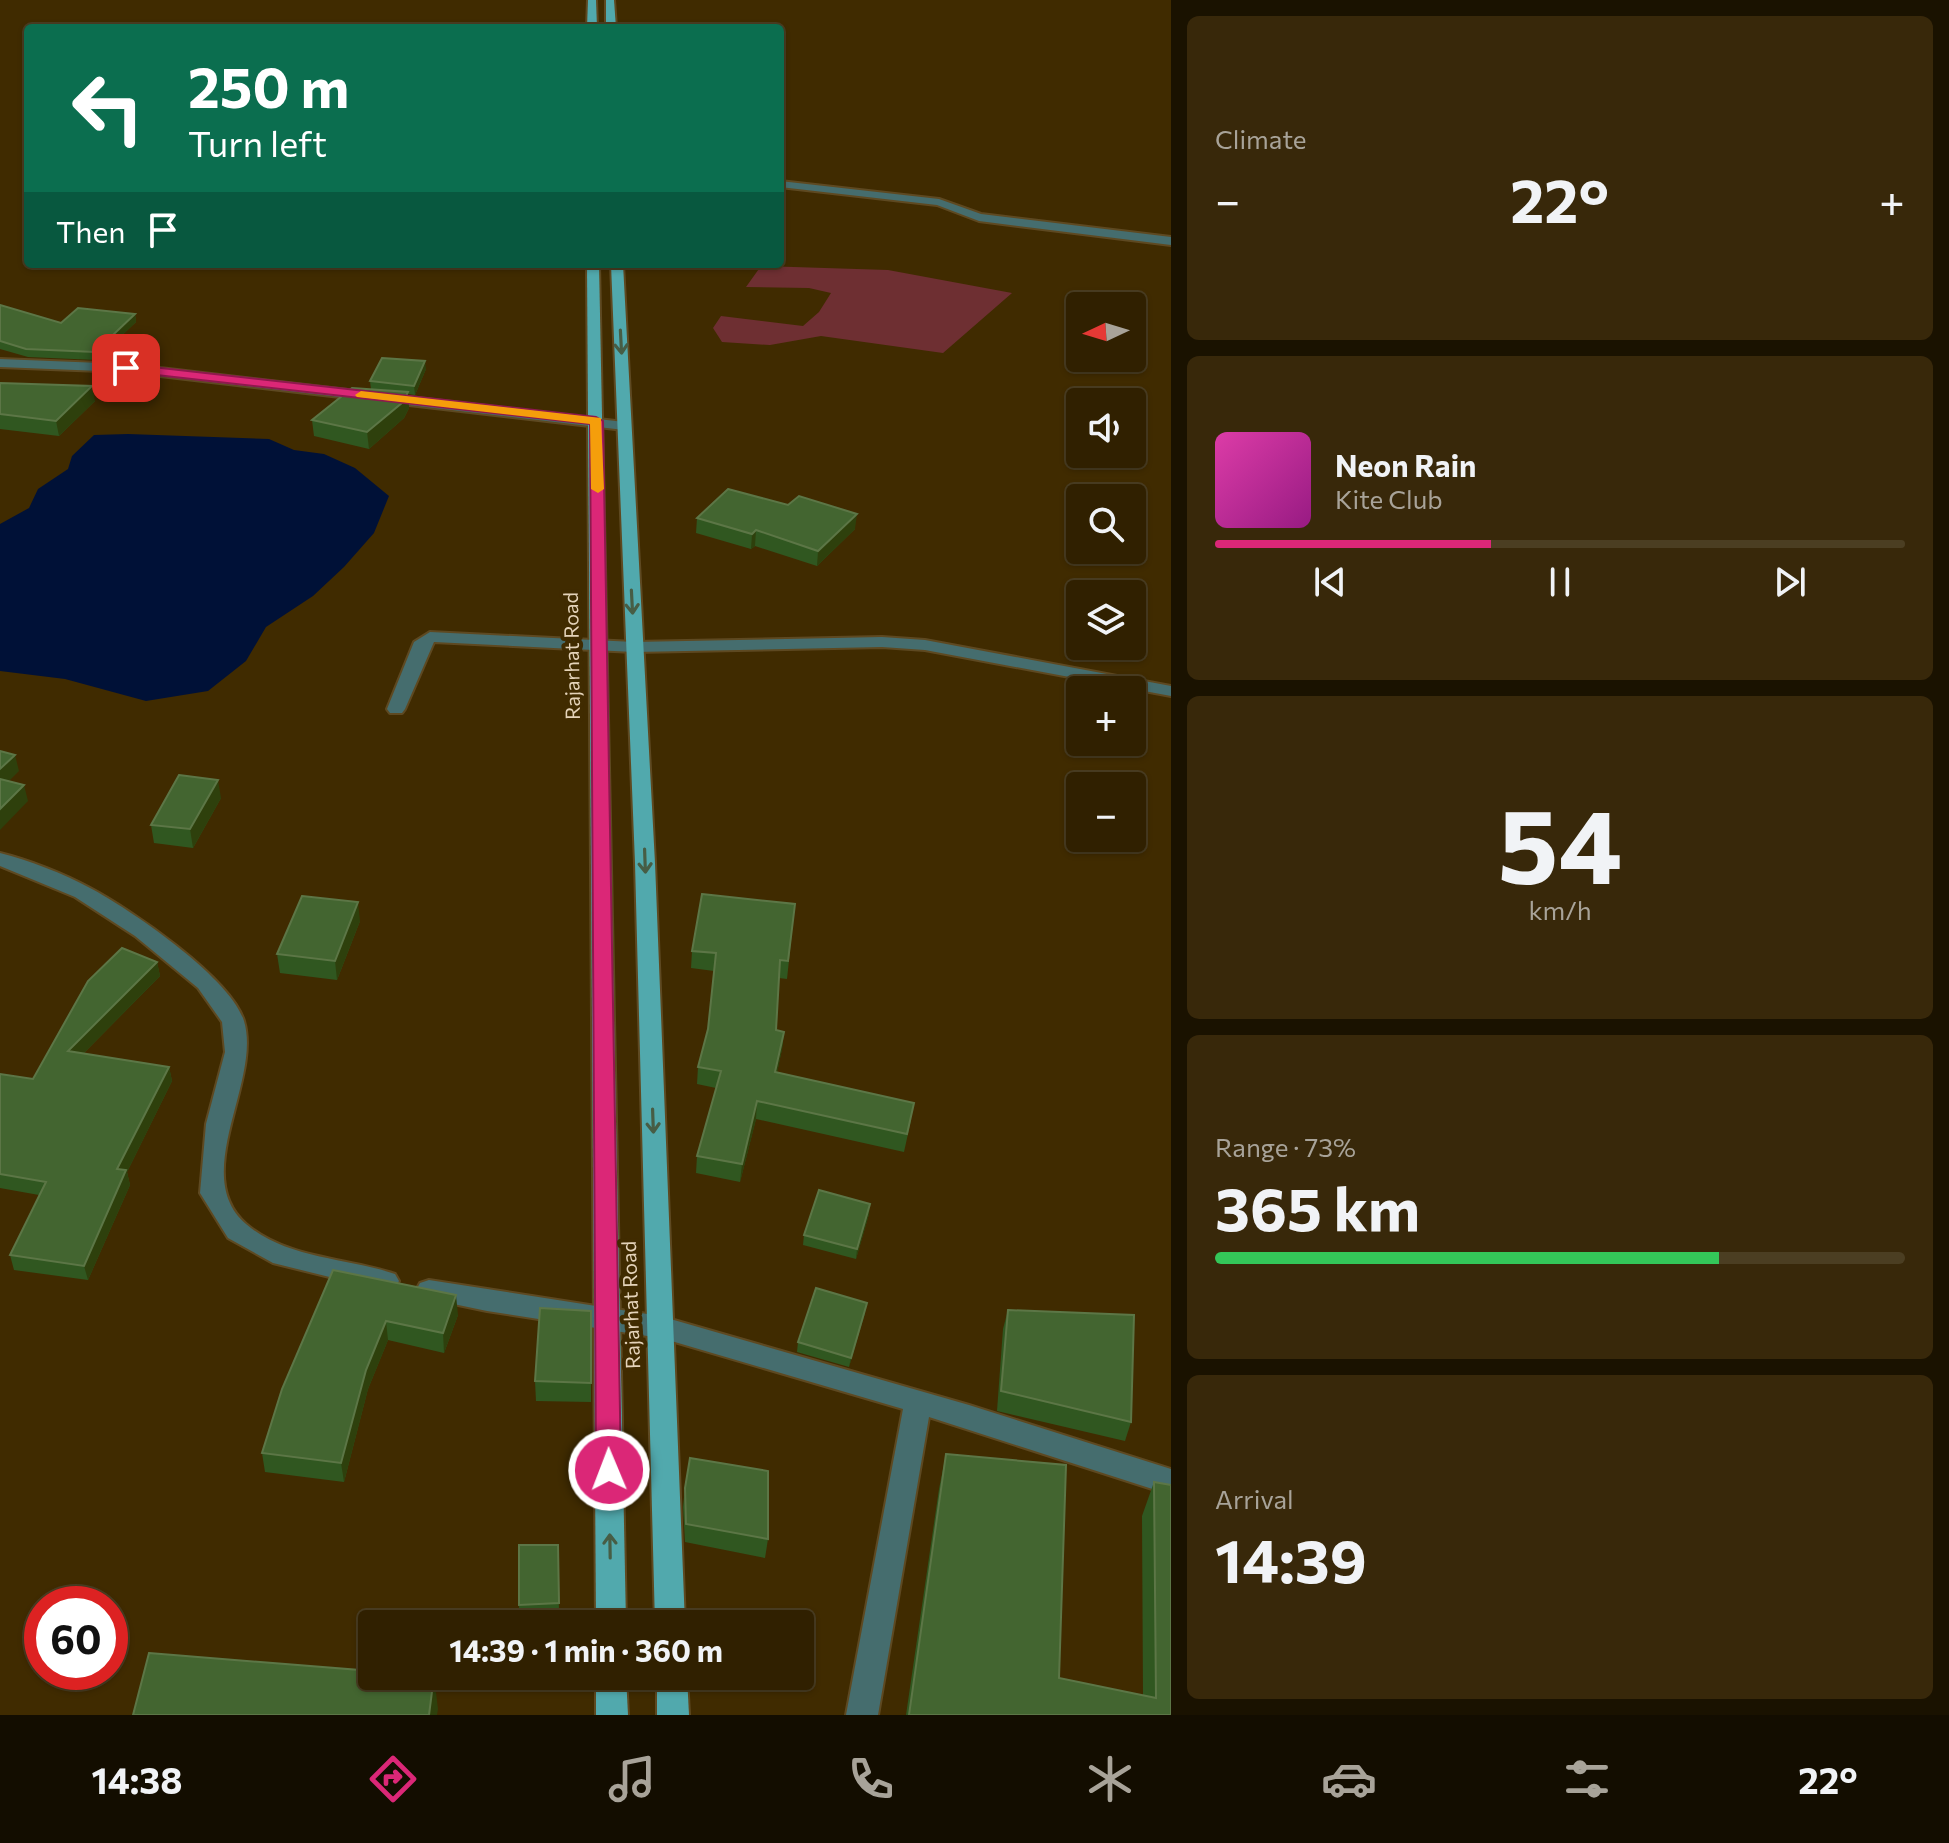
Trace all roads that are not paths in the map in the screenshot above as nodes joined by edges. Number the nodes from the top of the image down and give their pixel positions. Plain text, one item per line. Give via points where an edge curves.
1 (592, 0) edge
2 (610, 0) edge
3 (592, 24) edge
4 (611, 24) edge
5 (784, 184) edge
6 (1171, 241) edge
7 (593, 268) edge
8 (617, 268) edge
9 (0, 363) edge
10 (596, 421) junction
11 (624, 426) junction
12 (600, 644) junction
13 (634, 647) junction
14 (1171, 691) edge
15 (396, 709) dead end
16 (0, 859) edge
17 (607, 1316) junction
18 (660, 1327) junction
19 (918, 1402) junction
20 (1171, 1482) edge
21 (611, 1610) edge
22 (670, 1610) edge
23 (611, 1690) edge
24 (672, 1690) edge
25 (612, 1715) edge
26 (673, 1715) edge
27 (862, 1715) edge

1 - 3 main road
2 - 4 main road
5 - 6 street via 939,202 979,217
7 - 10 main road, Rajarhat Road
8 -> 11 main road, Rajarhat Road
9 - 10 street via 126,368
10 - 11 street
10 - 12 main road, Rajarhat Road
11 -> 13 main road, Rajarhat Road
12 - 13 street
12 - 15 street via 430,637 423,642
12 - 17 main road, Rajarhat Road
13 - 14 street via 925,645
13 -> 18 main road, Rajarhat Road
16 - 17 street via 82,892 142,931 206,983 233,1021 236,1052 218,1124 212,1193 237,1231 282,1256 335,1270 502,1306
17 - 18 street
21 -> 17 main road, Rajarhat Road
18 - 19 street
18 - 22 main road, Rajarhat Road
19 - 20 street
19 - 27 street
23 - 25 main road
24 - 26 main road

